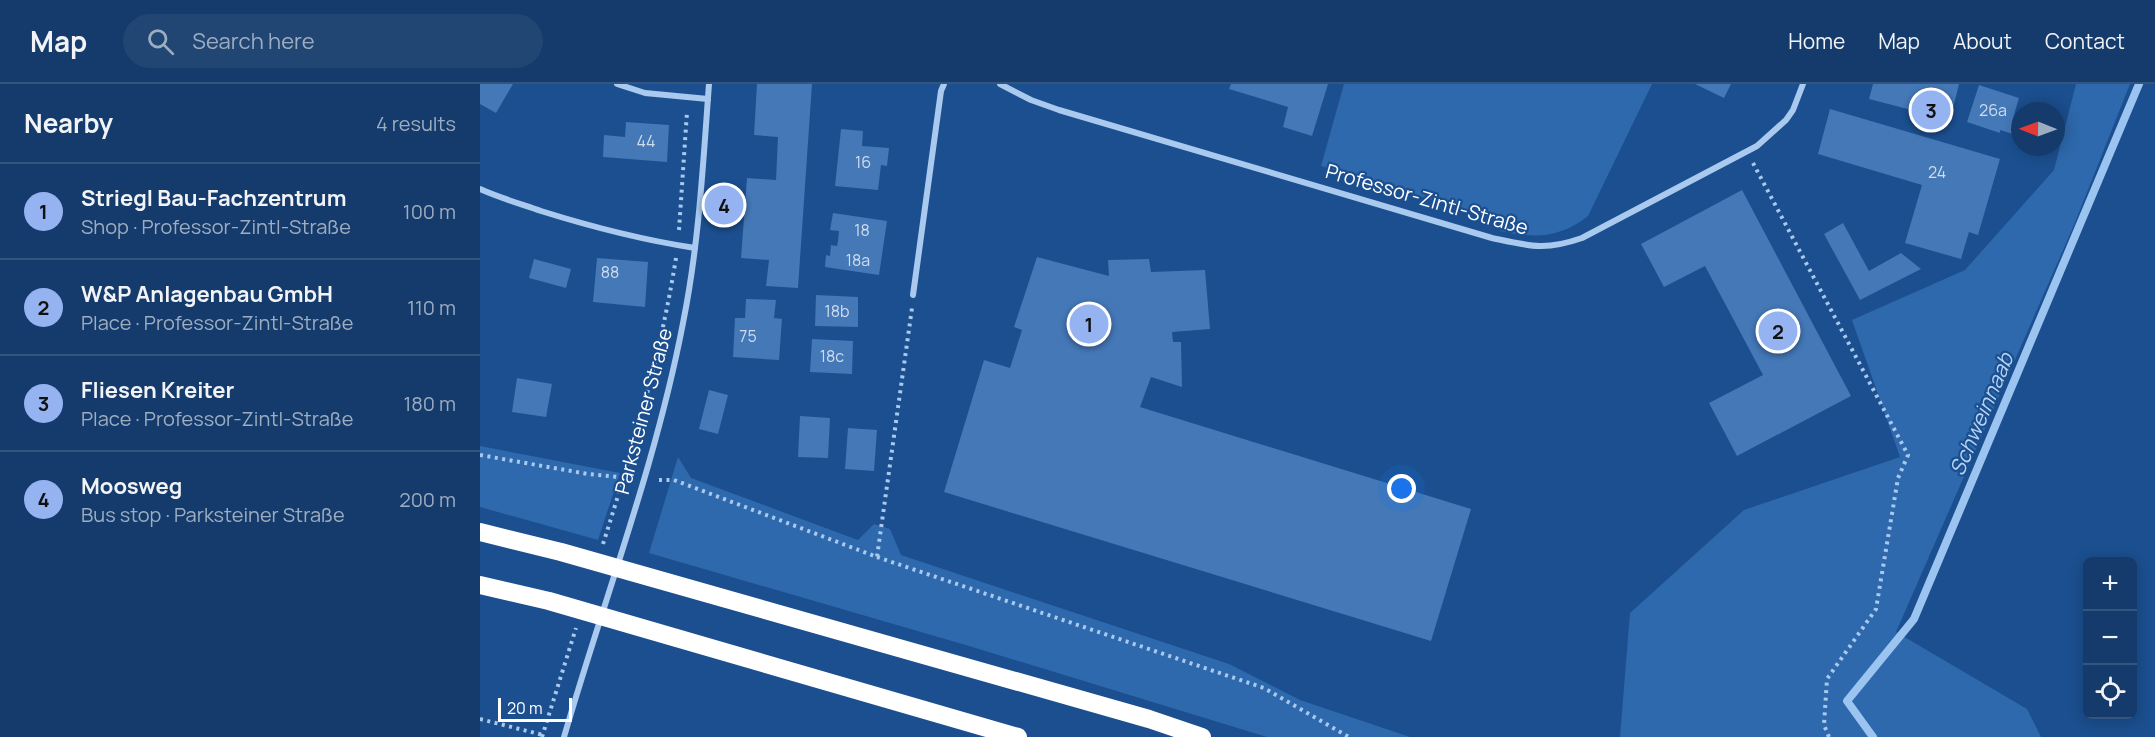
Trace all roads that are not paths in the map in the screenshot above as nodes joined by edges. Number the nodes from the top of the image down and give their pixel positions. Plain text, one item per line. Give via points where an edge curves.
1 (617, 84) edge
2 (709, 84) edge
3 (944, 84) edge
4 (1000, 84) edge
5 (1803, 84) edge
6 (708, 99) junction
7 (480, 189) edge
8 (695, 248) junction
9 (913, 295) road end
10 (480, 532) edge
11 (480, 585) edge
12 (564, 736) edge
13 (1018, 737) edge
14 (1202, 737) edge

1 - 6 street via 645,93
2 - 6 street, Parksteiner Straße
3 - 9 street
4 - 5 street, Professor-Zintl-Straße via 1059,110 1528,246 1557,246 1582,238 1748,152 1786,120
6 - 8 street, Parksteiner Straße
7 - 8 street via 576,222
8 - 12 street, Parksteiner Straße via 667,398
10 - 14 highway
11 - 13 highway via 549,601

